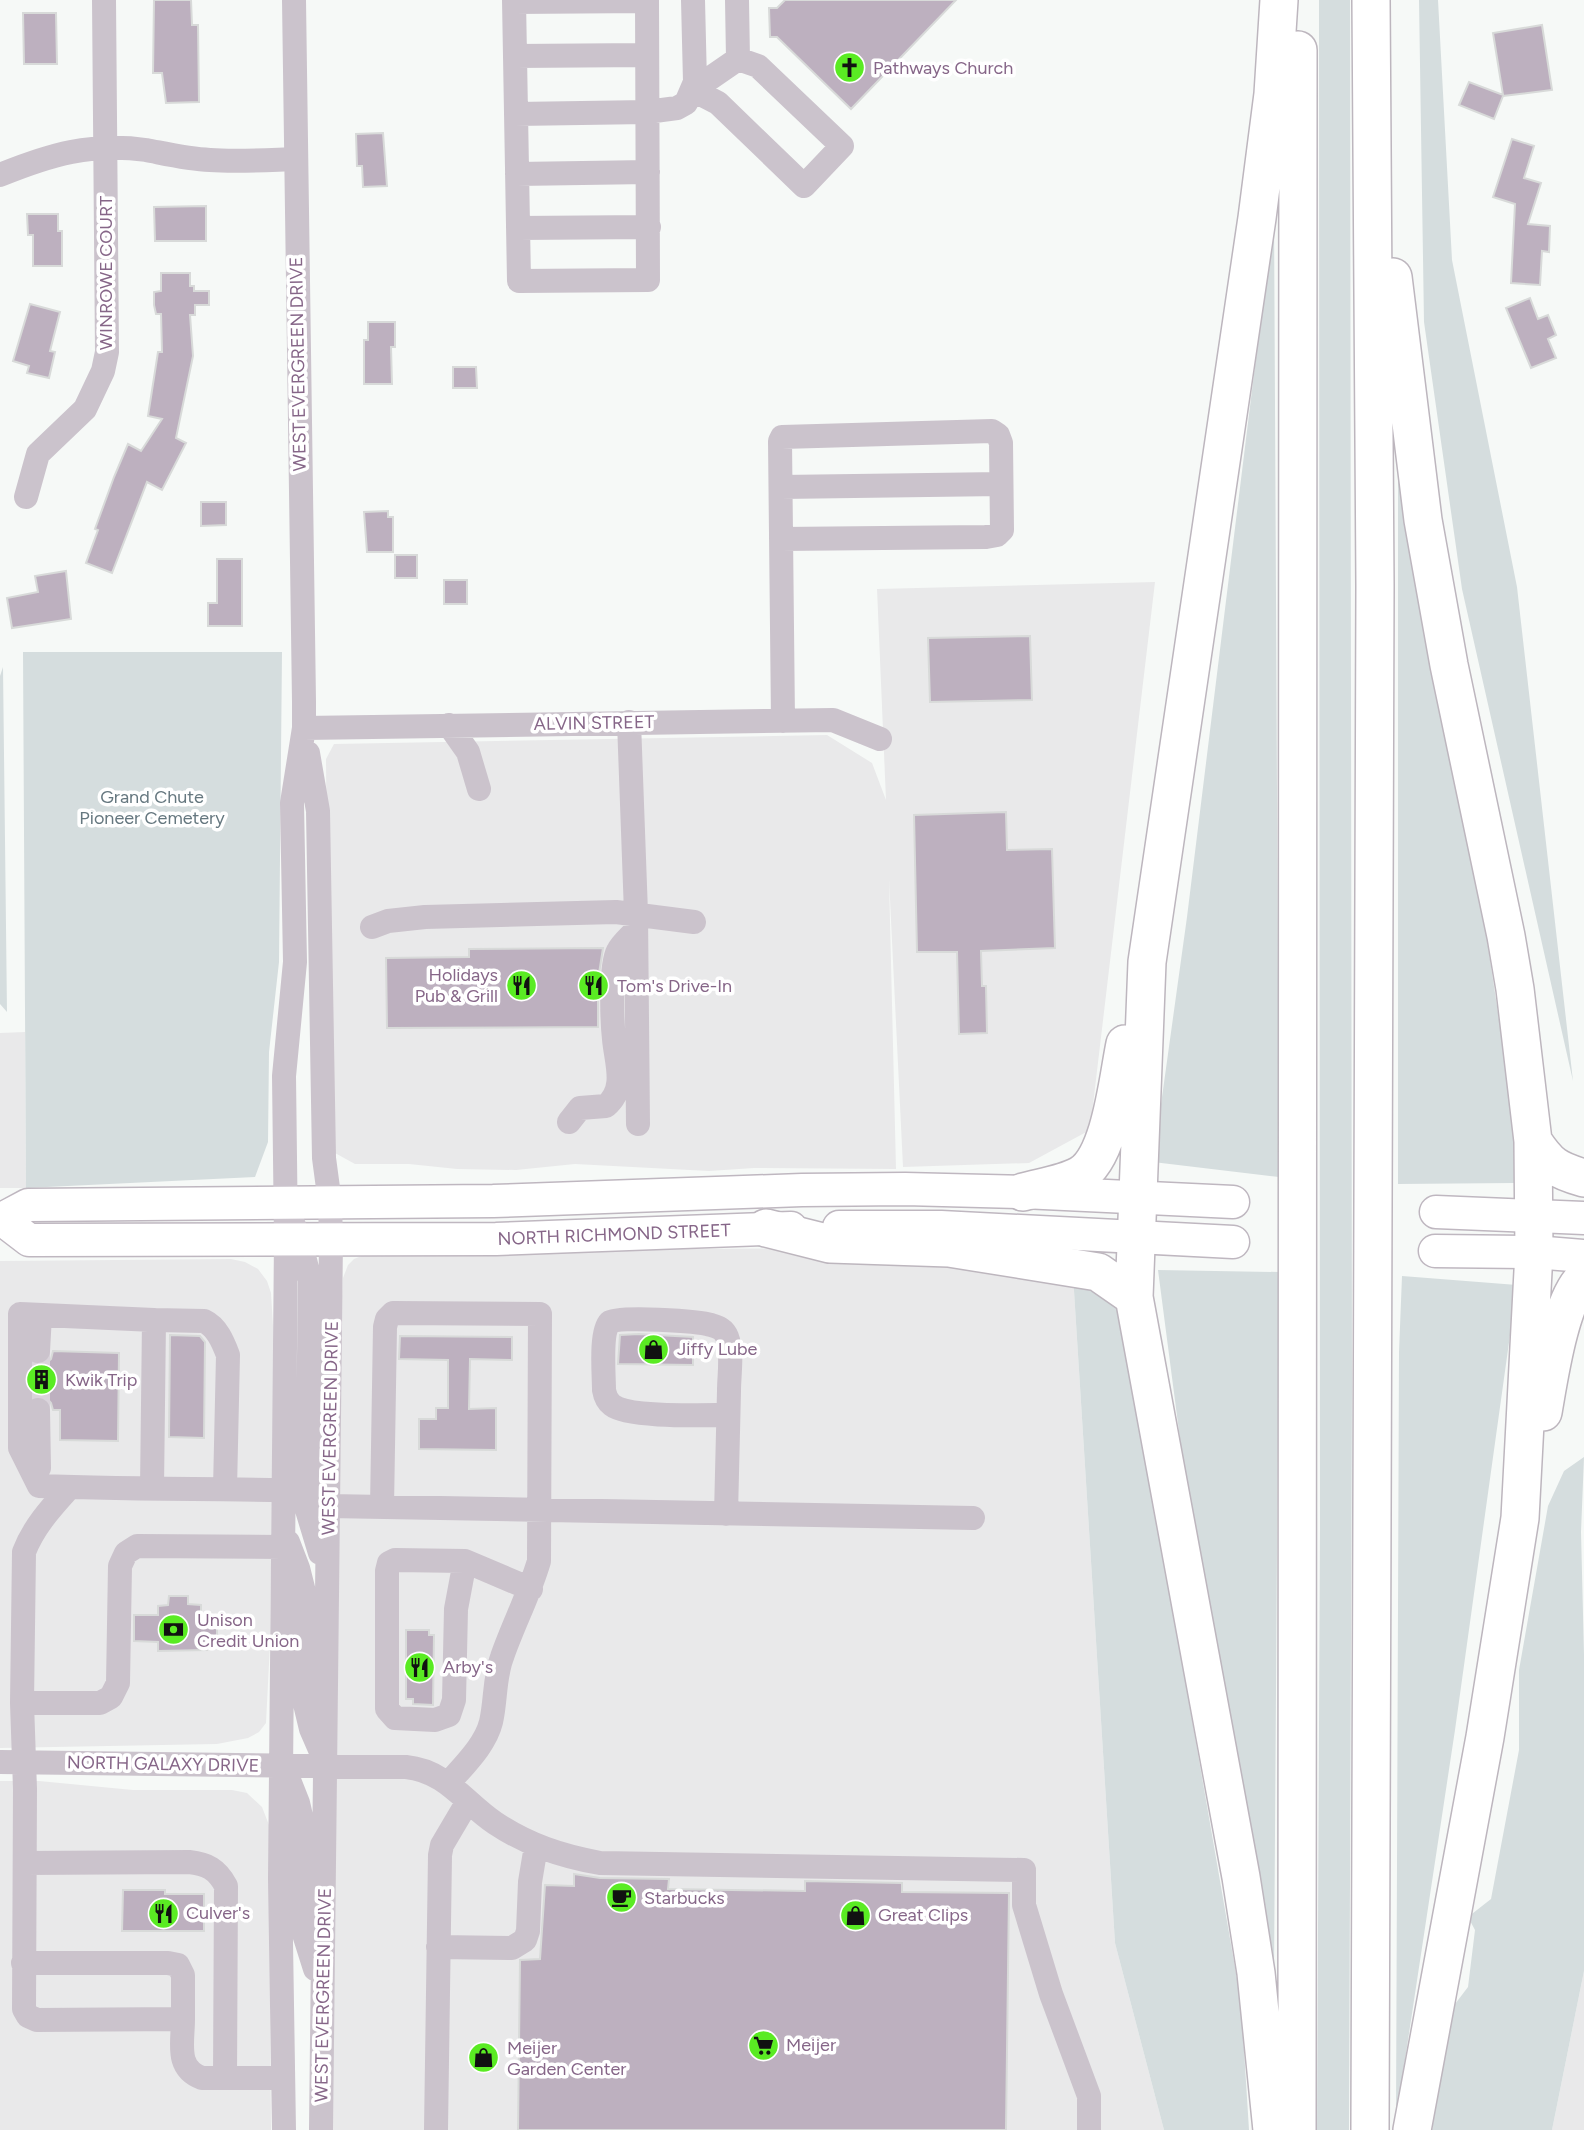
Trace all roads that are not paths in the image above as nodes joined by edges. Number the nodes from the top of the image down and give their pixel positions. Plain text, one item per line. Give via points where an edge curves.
1 (104, 0) edge
2 (294, 0) edge
3 (694, 0) edge
4 (737, 0) edge
5 (1279, 0) edge
6 (1298, 0) edge
7 (1371, 0) edge
8 (514, 1) edge
9 (647, 1) edge
10 (647, 55) junction
11 (515, 56) junction
12 (738, 59) junction
13 (693, 90) junction
14 (1371, 109) junction
15 (647, 112) junction
16 (516, 114) junction
17 (106, 149) junction
18 (296, 159) junction
19 (648, 172) junction
20 (517, 174) junction
21 (0, 176) edge
22 (649, 227) junction
23 (518, 228) junction
24 (1001, 484) junction
25 (781, 487) junction
26 (26, 497) dead end
27 (782, 539) junction
28 (783, 721) junction
29 (629, 722) junction
30 (449, 725) junction
31 (304, 728) junction
32 (880, 739) dead end
33 (479, 789) dead end
34 (294, 895) junction
35 (636, 922) junction
36 (694, 922) dead end
37 (372, 927) dead end
38 (1147, 962) junction
39 (569, 1122) dead end
40 (638, 1125) dead end
41 (1533, 1141) junction
42 (1584, 1178) edge
43 (1023, 1192) junction
44 (1136, 1197) junction
45 (1233, 1202) dead end
46 (285, 1203) junction
47 (323, 1203) junction
48 (1436, 1212) dead end
49 (1584, 1218) edge
50 (1, 1220) edge
51 (766, 1228) junction
52 (1533, 1234) junction
53 (1136, 1238) junction
54 (331, 1239) junction
55 (293, 1240) junction
56 (1233, 1242) dead end
57 (1436, 1251) dead end
58 (1584, 1256) edge
59 (1584, 1278) edge
60 (1134, 1297) junction
61 (40, 1315) junction
62 (154, 1320) junction
63 (38, 1351) tunnel mouth
64 (37, 1410) tunnel mouth
65 (728, 1415) junction
66 (40, 1486) junction
67 (70, 1487) junction
68 (152, 1488) junction
69 (225, 1489) junction
70 (283, 1490) junction
71 (329, 1506) junction
72 (382, 1507) junction
73 (538, 1511) junction
74 (726, 1514) junction
75 (973, 1518) dead end
76 (1520, 1518) junction
77 (282, 1538) junction
78 (466, 1561) junction
79 (328, 1580) junction
80 (531, 1589) junction
81 (22, 1703) junction
82 (12, 1762) edge
83 (282, 1765) junction
84 (326, 1766) junction
85 (448, 1784) junction
86 (468, 1801) junction
87 (536, 1846) junction
88 (24, 1863) junction
89 (438, 1947) junction
90 (23, 1963) junction
91 (322, 1989) junction
92 (183, 2019) junction
93 (225, 2078) junction
94 (284, 2078) junction
95 (284, 2130) edge
96 (321, 2130) edge
97 (436, 2130) edge
98 (1089, 2130) edge
99 (1272, 2130) edge
100 (1297, 2130) edge
101 (1370, 2130) edge
102 (1412, 2130) edge

1 - 17 street, WINROWE COURT
2 - 18 street, WEST EVERGREEN DRIVE
3 - 13 street
4 - 12 street
5 - 38 highway via 1257,218
6 - 100 highway
7 - 14 highway
8 - 9 street
8 - 11 street
9 - 10 street
10 - 11 street
10 - 15 street
11 - 16 street
12 - 13 street
12 - 13 street via 758,66 842,146 804,186 718,103
13 - 15 street via 677,108
14 - 41 highway via 1389,160 1389,237 1423,520 1506,936
14 - 101 highway via 1375,641
15 - 16 street
15 - 19 street
16 - 20 street
17 - 18 street via 146,150 212,161
17 - 21 street via 64,152
17 - 26 street, WINROWE COURT via 108,326 103,371 85,409 38,454
18 - 31 street, WEST EVERGREEN DRIVE
19 - 20 street
19 - 22 street
20 - 23 street
22 - 23 street
22 - 23 street via 648,281 519,281
24 - 25 street
24 - 25 street via 1001,443 992,431 782,437
24 - 27 street via 1002,530 997,535
25 - 27 street
27 - 28 street
28 - 29 street, ALVIN STREET
28 - 32 street, ALVIN STREET via 833,720
29 - 30 street, ALVIN STREET
29 - 35 street
30 - 31 street, ALVIN STREET
30 - 33 street via 468,752
31 - 34 street, WEST EVERGREEN DRIVE via 292,803
31 - 47 street, WEST EVERGREEN DRIVE via 318,811
34 - 46 street, WEST EVERGREEN DRIVE via 295,962 284,1076
34 - 47 street via 305,927 308,1160
35 - 36 street
35 - 37 street via 425,917
35 - 39 street via 613,965 616,1094 606,1106 580,1108
35 - 40 street
38 - 43 highway via 1096,1159 1079,1175
38 - 44 highway
41 - 42 highway via 1556,1169
41 - 52 highway
43 - 44 main road, NORTH RICHMOND STREET
43 - 47 main road, NORTH RICHMOND STREET via 802,1190 532,1201
44 - 45 main road, NORTH RICHMOND STREET
44 - 53 highway
46 - 47 main road, NORTH RICHMOND STREET
46 - 50 main road, NORTH RICHMOND STREET via 28,1205
46 - 55 street, WEST EVERGREEN DRIVE
47 - 54 street, WEST EVERGREEN DRIVE
48 - 52 main road
49 - 52 main road
50 - 55 main road, NORTH RICHMOND STREET via 29,1240
51 - 53 main road, NORTH RICHMOND STREET via 941,1227
51 - 54 main road, NORTH RICHMOND STREET via 496,1239
51 - 60 highway via 830,1244 949,1248 1097,1272
52 - 57 main road
52 - 58 main road
52 - 76 highway
53 - 56 main road, NORTH RICHMOND STREET
53 - 60 highway
54 - 55 main road, NORTH RICHMOND STREET
54 - 71 street, WEST EVERGREEN DRIVE
55 - 70 street, WEST EVERGREEN DRIVE
55 - 79 street via 310,1280 307,1510
59 - 76 highway via 1567,1307
60 - 99 highway via 1241,1877
61 - 62 street
61 - 63 street
61 - 66 street via 20,1314 20,1448
62 - 68 street
62 - 69 street via 204,1321 222,1338 228,1355
64 - 66 street
65 - 65 street via 729,1352 723,1329 708,1324 615,1319 608,1324 604,1390 613,1406 636,1413
65 - 74 street
66 - 67 street
67 - 68 street
67 - 81 street via 43,1517 24,1552
68 - 69 street
69 - 70 street
70 - 77 street, WEST EVERGREEN DRIVE
71 - 72 street
71 - 79 street, WEST EVERGREEN DRIVE
72 - 73 street
72 - 73 street via 387,1319 393,1313 540,1314
73 - 74 street
73 - 80 street via 539,1561
74 - 75 street
76 - 102 highway via 1485,1737
77 - 81 street via 137,1546 126,1553 120,1566 118,1683 111,1697 100,1703
77 - 83 street, WEST EVERGREEN DRIVE
77 - 84 street via 298,1568 306,1600 305,1704
78 - 78 street via 389,1563 387,1709 395,1718 435,1720 449,1714 454,1700 456,1609
78 - 80 street
79 - 84 street, WEST EVERGREEN DRIVE
80 - 85 street via 500,1662 491,1722
81 - 82 street
82 - 83 street, NORTH GALAXY DRIVE
82 - 88 street via 26,1789
83 - 84 street, NORTH GALAXY DRIVE
83 - 91 street via 304,1829 303,1931
83 - 94 street, WEST EVERGREEN DRIVE
84 - 85 street, NORTH GALAXY DRIVE via 416,1768
84 - 91 street, WEST EVERGREEN DRIVE
85 - 86 street, NORTH GALAXY DRIVE
86 - 87 street, NORTH GALAXY DRIVE
86 - 89 street via 442,1845
87 - 89 street via 528,1931 522,1943 512,1948
87 - 98 street, NORTH GALAXY DRIVE via 600,1863 1024,1871 1024,1905 1089,2096
88 - 90 street
88 - 93 street via 189,1862 211,1867 219,1874 226,1886
89 - 97 street
90 - 92 street via 24,2009 37,2020
90 - 92 street via 178,1965 183,1975
91 - 96 street, WEST EVERGREEN DRIVE
92 - 93 street via 186,2069 202,2078
93 - 94 street
94 - 95 street, WEST EVERGREEN DRIVE

